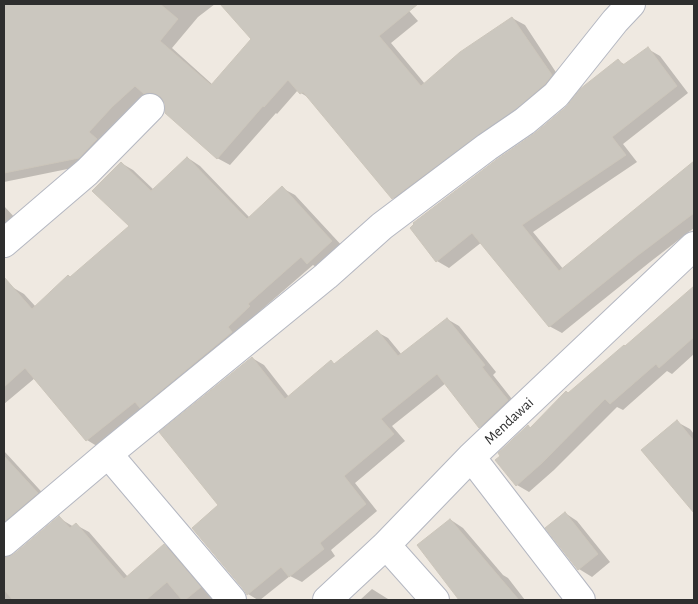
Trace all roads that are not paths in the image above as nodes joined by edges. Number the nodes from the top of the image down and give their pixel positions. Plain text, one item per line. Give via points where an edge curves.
1 (631, 4) edge
2 (150, 108) dead end
3 (4, 243) edge
4 (690, 258) edge
5 (108, 454) junction
6 (471, 457) junction
7 (4, 542) edge
8 (386, 545) junction
9 (232, 600) edge
10 (327, 600) edge
11 (435, 600) edge
12 (582, 600) edge

1 - 5 street via 556,95 382,226 326,276
2 - 3 street via 87,172
4 - 6 street, Mendawai
5 - 7 street
5 - 9 street
6 - 8 street, Mendawai
6 - 12 street
8 - 10 street, Mendawai
8 - 11 street

